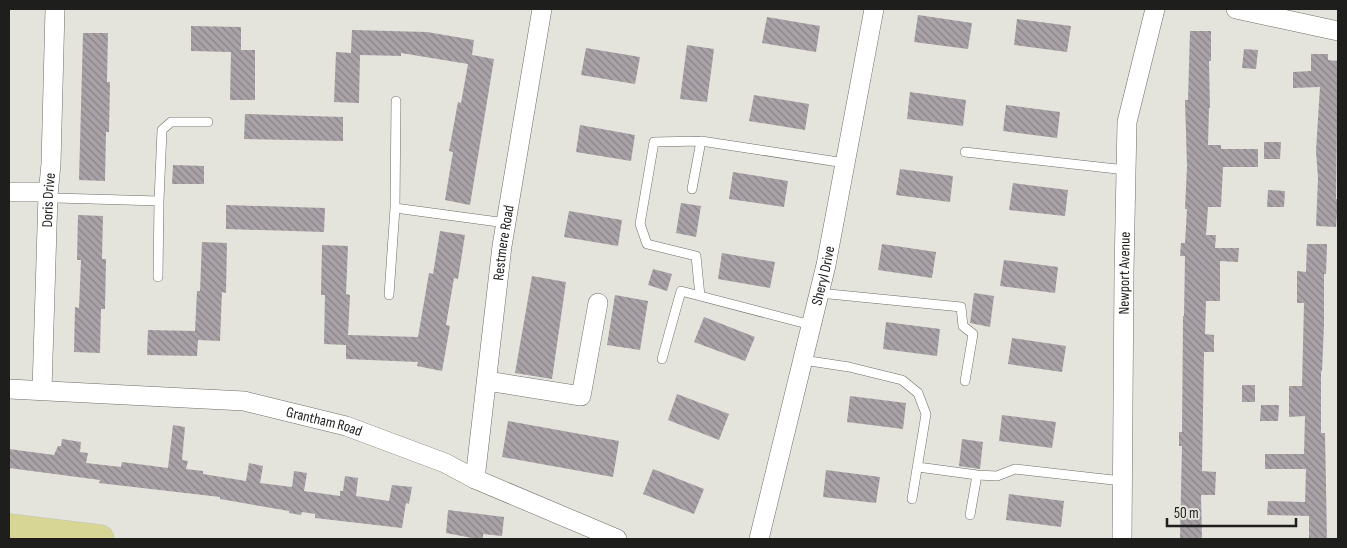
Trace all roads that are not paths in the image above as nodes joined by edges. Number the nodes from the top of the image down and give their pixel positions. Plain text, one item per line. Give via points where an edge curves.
1 (55, 9) edge
2 (542, 9) edge
3 (874, 9) edge
4 (1155, 9) edge
5 (1236, 9) edge
6 (1338, 31) edge
7 (396, 101) dead end
8 (208, 122) dead end
9 (701, 141) junction
10 (965, 152) dead end
11 (845, 163) junction
12 (1126, 170) junction
13 (692, 189) dead end
14 (9, 192) edge
15 (48, 195) junction
16 (159, 201) junction
17 (394, 208) junction
18 (506, 223) junction
19 (158, 277) dead end
20 (820, 292) junction
21 (389, 295) dead end
22 (700, 296) junction
23 (598, 303) dead end
24 (811, 325) junction
25 (662, 359) dead end
26 (803, 360) junction
27 (487, 381) junction
28 (965, 381) dead end
29 (9, 389) edge
30 (42, 390) junction
31 (918, 466) junction
32 (977, 475) junction
33 (475, 479) junction
34 (1122, 481) junction
35 (912, 499) dead end
36 (970, 515) dead end
37 (9, 528) edge
38 (100, 539) edge
39 (617, 539) edge
40 (759, 539) edge
41 (1122, 539) edge

1 - 15 street, Doris Drive
2 - 18 street, Restmere Road
3 - 11 street, Sheryl Drive
4 - 12 street, Newport Avenue via 1127,122
5 - 6 street
7 - 17 lane
8 - 16 lane via 170,122 162,130
9 - 11 lane
9 - 13 lane
9 - 22 lane via 654,142 640,224 647,244 696,256
10 - 12 lane
11 - 20 street, Sheryl Drive
12 - 34 street, Newport Avenue
14 - 15 street via 42,192
15 - 16 lane via 56,198
15 - 30 street, Doris Drive
16 - 19 lane
17 - 18 lane
17 - 21 lane
18 - 27 street, Restmere Road
20 - 24 street, Sheryl Drive
20 - 28 lane via 961,307 963,326 973,334
22 - 24 lane
22 - 25 lane via 681,291
23 - 27 street via 582,396
24 - 26 street, Sheryl Drive
26 - 31 lane via 902,380 918,393 926,414
26 - 40 street, Sheryl Drive
27 - 33 street, Restmere Road
29 - 30 street, Grantham Road
30 - 33 street, Grantham Road via 244,402 346,426 445,463
31 - 32 lane
31 - 35 lane
32 - 34 lane via 996,476 1015,469
32 - 36 lane
33 - 39 street, Grantham Road
34 - 41 street, Newport Avenue
37 - 38 main road

